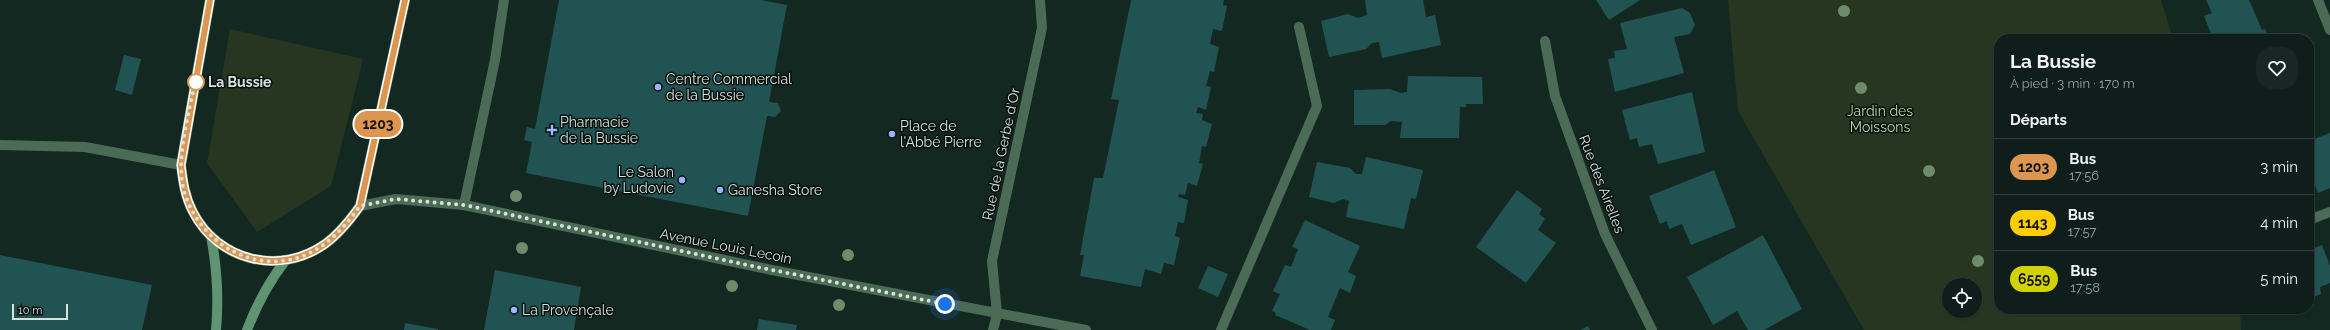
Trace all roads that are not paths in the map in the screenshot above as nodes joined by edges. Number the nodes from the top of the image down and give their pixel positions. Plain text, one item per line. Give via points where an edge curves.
1 (210, 0) edge
2 (405, 0) edge
3 (504, 0) edge
4 (1040, 0) edge
5 (2318, 0) edge
6 (1299, 27) dead end
7 (2330, 30) edge
8 (1544, 41) dead end
9 (0, 145) edge
10 (181, 165) junction
11 (464, 205) junction
12 (360, 206) junction
13 (2330, 212) edge
14 (2314, 218) edge
15 (212, 236) junction
16 (285, 261) junction
17 (997, 314) junction
18 (216, 330) edge
19 (247, 330) edge
20 (993, 330) edge
21 (1086, 330) edge
22 (1221, 330) edge
23 (1652, 330) edge

1 - 10 main road
2 - 12 main road
3 - 11 street via 495,60
4 - 17 street, Rue de la Gerbe d'Or via 1042,28 992,261
5 - 7 street
6 - 22 street via 1317,106
8 - 23 street, Rue des Airelles via 1555,96 1602,227
9 - 10 street via 85,147
10 - 15 main road via 188,203 199,222
11 - 12 street, Avenue Louis Lecoin via 396,199
11 - 17 street, Avenue Louis Lecoin
12 - 16 main road via 340,231 325,244 301,257
13 - 14 street
15 - 16 main road via 222,246 244,257 267,262
15 - 18 main road via 217,276
16 - 19 main road via 269,281
17 - 20 street, Rue de la Gerbe d'Or
17 - 21 street, Avenue Louis Lecoin

